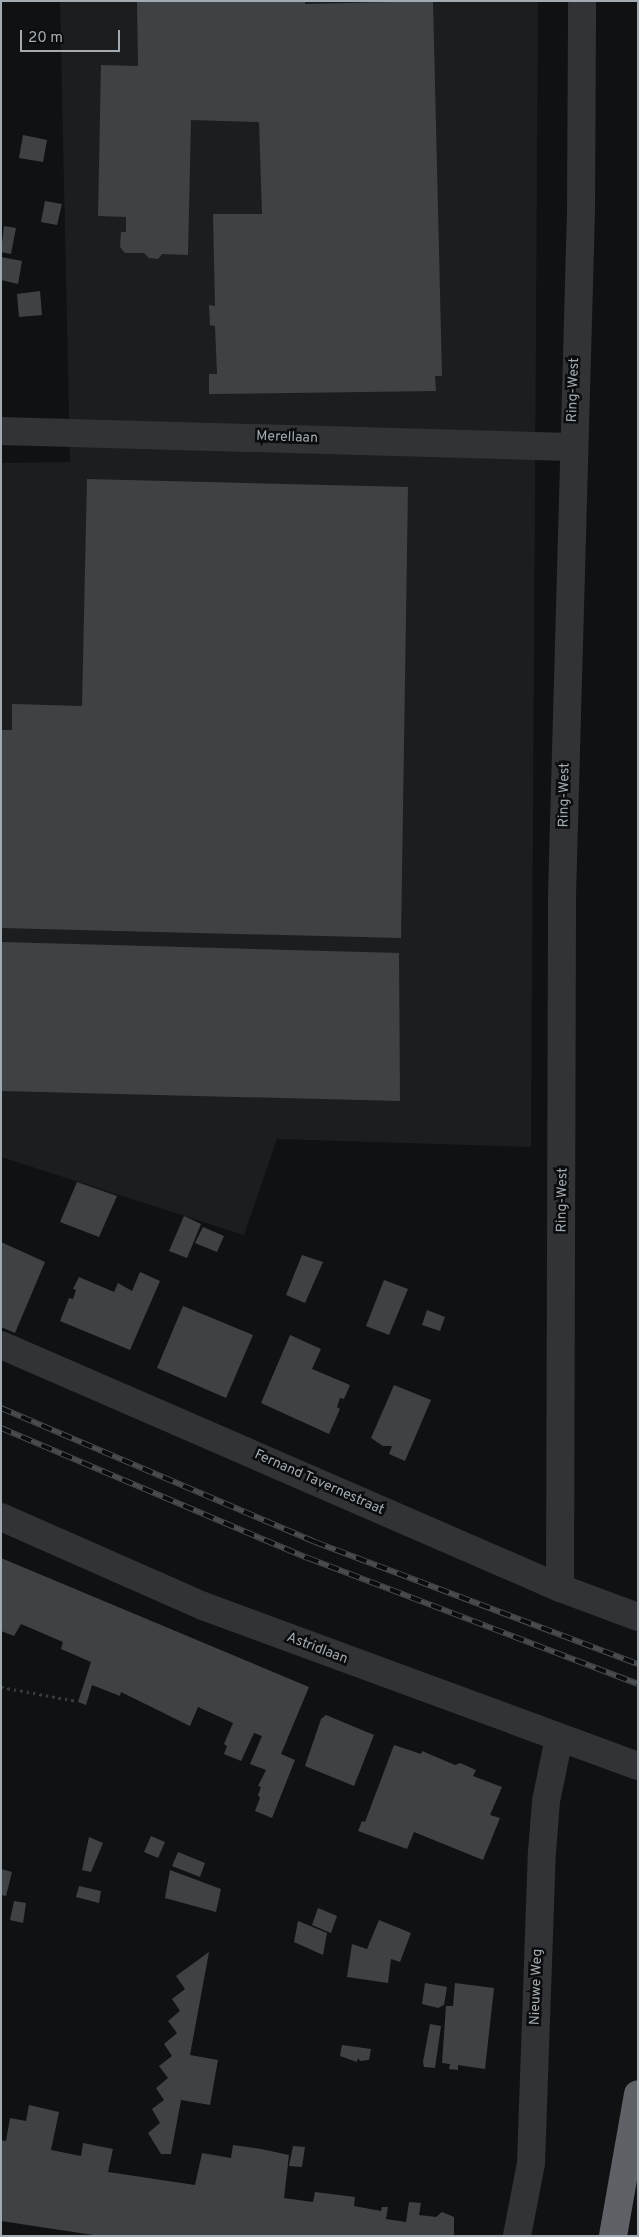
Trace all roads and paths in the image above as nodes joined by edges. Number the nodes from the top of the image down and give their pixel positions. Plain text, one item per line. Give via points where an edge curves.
1 (582, 1) edge
2 (1, 431) edge
3 (572, 447) junction
4 (1, 1345) edge
5 (1, 1516) edge
6 (560, 1588) junction
7 (629, 1614) edge
8 (1, 1687) edge
9 (77, 1702) dead end
10 (559, 1738) junction
11 (638, 1766) edge
12 (638, 2094) edge
13 (517, 2236) edge
14 (612, 2236) edge

1 - 3 street, Ring-West via 581,211
2 - 3 street, Merellaan
3 - 6 street, Ring-West via 562,896
4 - 6 street, Fernand Tavernestraat
5 - 10 street, Astridlaan via 204,1606
6 - 7 street, Fernand Tavernestraat
8 - 9 path
10 - 11 street, Astridlaan
10 - 13 street, Nieuwe Weg via 546,1801 542,1852 531,2163
12 - 14 highway

